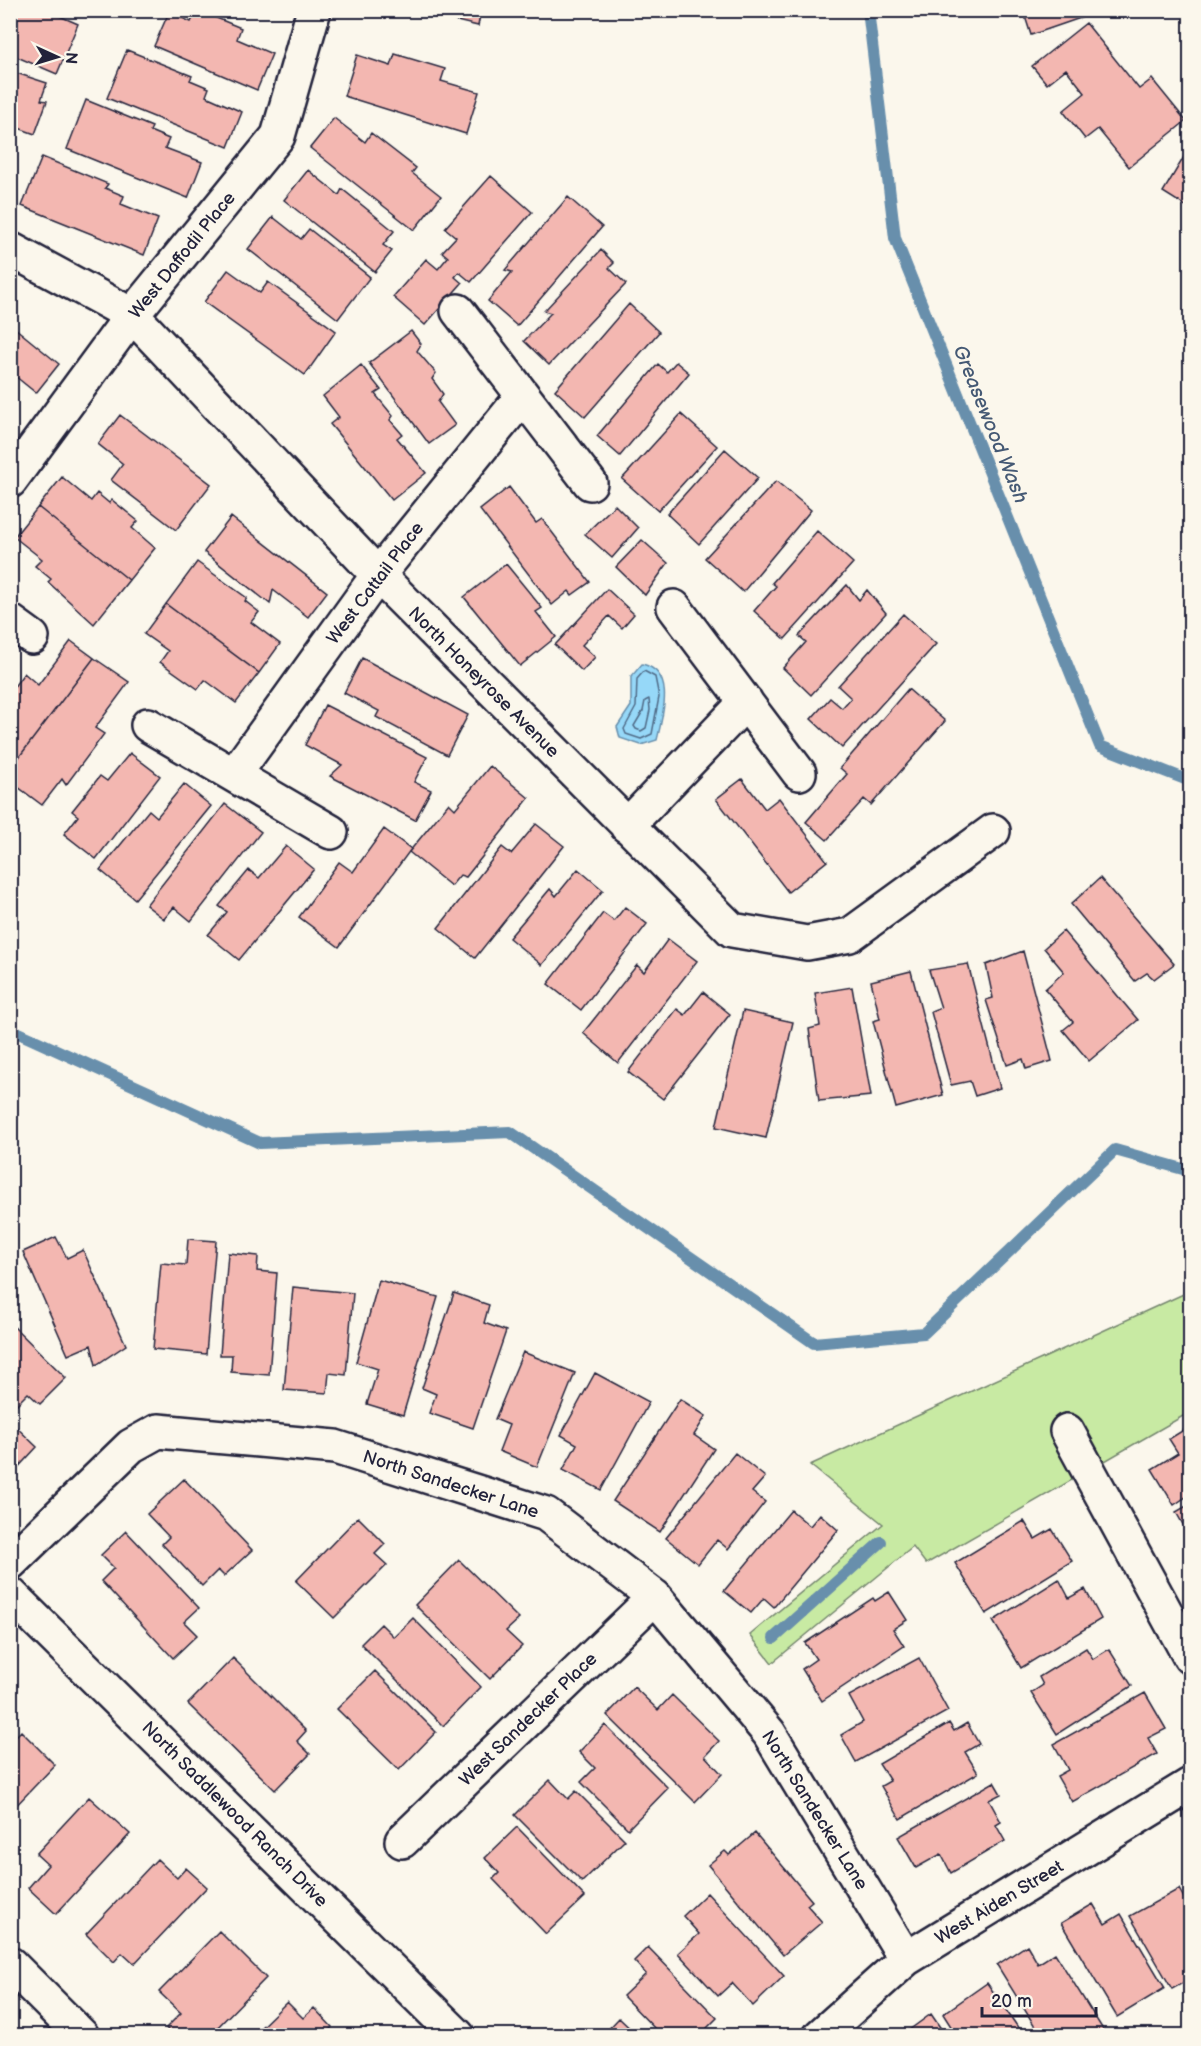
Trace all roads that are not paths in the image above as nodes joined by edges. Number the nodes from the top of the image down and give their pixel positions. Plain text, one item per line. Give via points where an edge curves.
1 (314, 10) edge
2 (10, 249) edge
3 (458, 311) dead end
4 (132, 315) junction
5 (523, 396) junction
6 (10, 481) edge
7 (590, 483) dead end
8 (378, 575) junction
9 (674, 607) dead end
10 (746, 702) junction
11 (148, 725) dead end
12 (799, 772) dead end
13 (234, 775) junction
14 (627, 826) junction
15 (993, 831) dead end
16 (331, 832) dead end
17 (1067, 1431) dead end
18 (10, 1563) edge
19 (10, 1594) edge
20 (655, 1597) junction
21 (1191, 1657) edge
22 (1191, 1785) edge
23 (402, 1841) dead end
24 (906, 1959) junction
25 (10, 1964) edge
26 (443, 2030) edge
27 (82, 2036) edge
28 (820, 2036) edge

1 - 4 street, West Daffodil Place via 278,136
2 - 4 street, North Honeyrose Avenue
3 - 5 street
4 - 6 street, West Daffodil Place
4 - 8 street, North Honeyrose Avenue
5 - 7 street
5 - 8 street, West Cattail Place
8 - 13 street, West Cattail Place
8 - 14 street, North Honeyrose Avenue
9 - 10 street
10 - 12 street
10 - 14 street
11 - 13 street
13 - 16 street
14 - 15 street, North Honeyrose Avenue via 732,930 807,944 850,935
17 - 21 street
18 - 20 street, North Sandecker Lane via 156,1425 335,1447 546,1514
19 - 26 street, North Saddlewood Ranch Drive
20 - 23 street, West Sandecker Place
20 - 24 street, North Sandecker Lane via 769,1732
22 - 24 street, West Aiden Street
24 - 28 street, West Aiden Street
25 - 27 street

